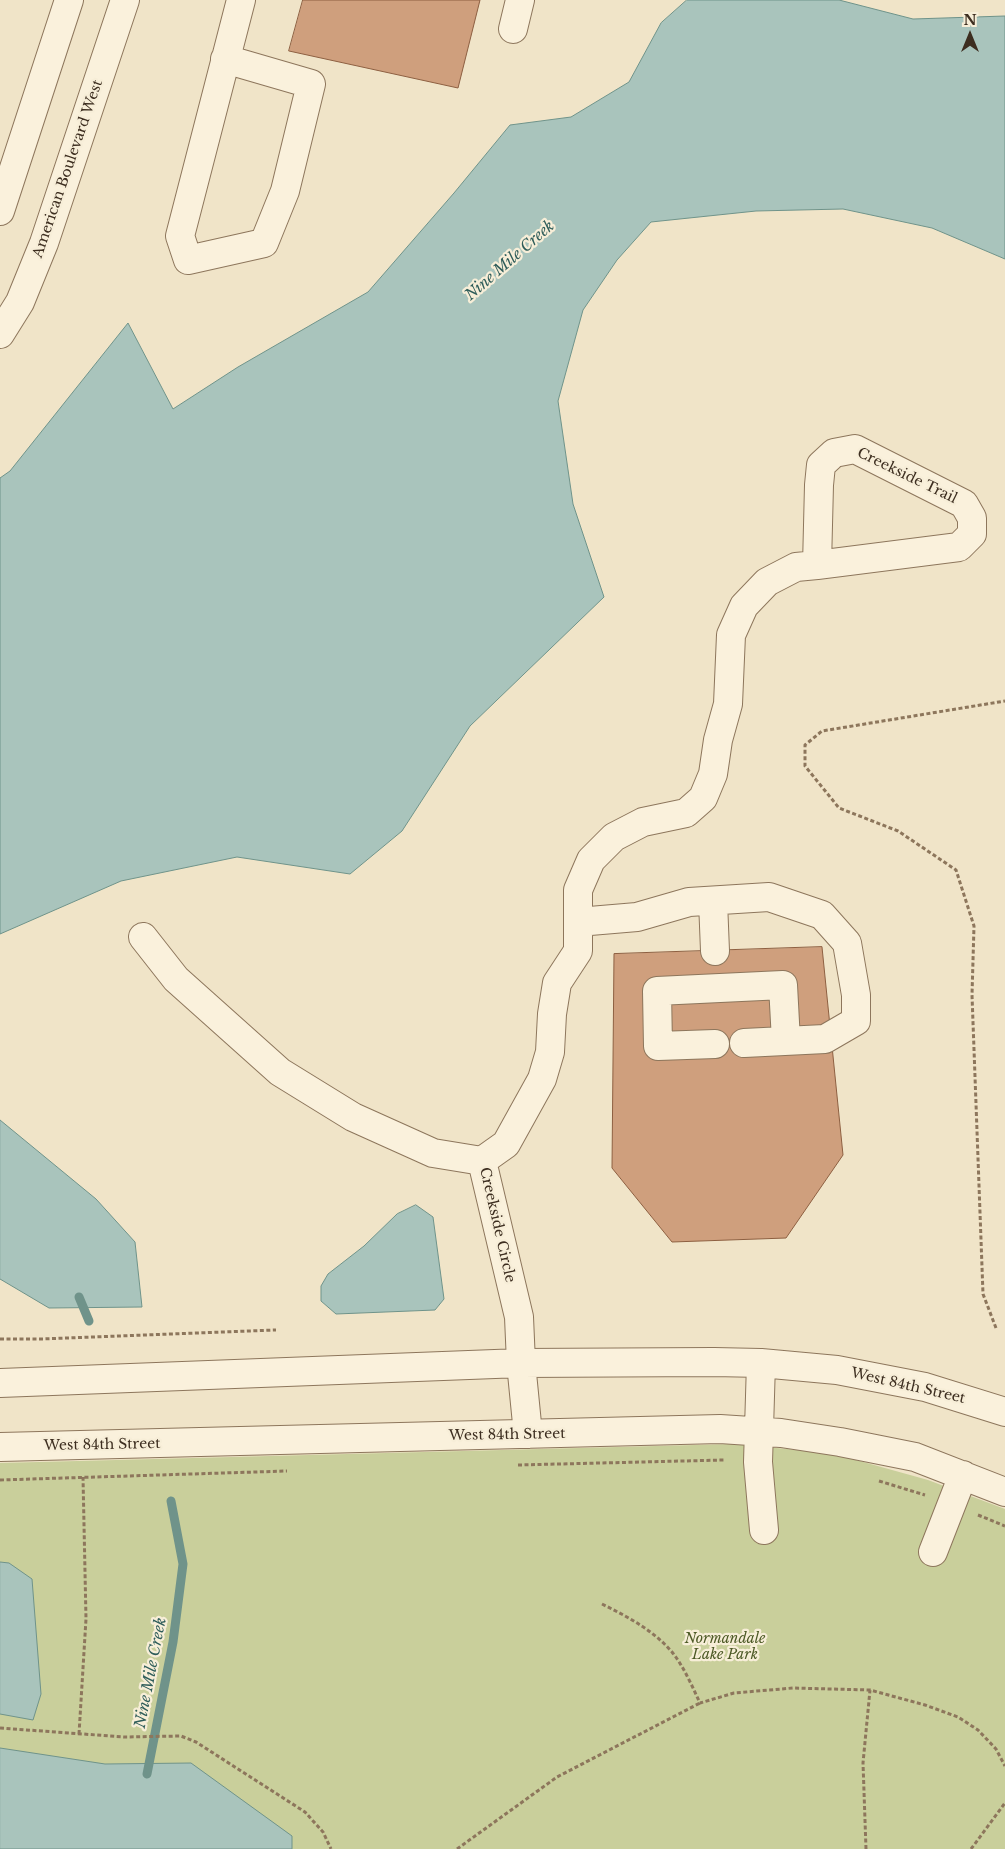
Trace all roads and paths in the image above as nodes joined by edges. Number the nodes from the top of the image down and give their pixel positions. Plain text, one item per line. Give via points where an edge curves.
1 (69, 0) edge
2 (125, 0) edge
3 (241, 0) edge
4 (520, 0) edge
5 (513, 30) dead end
6 (225, 59) junction
7 (0, 211) edge
8 (0, 334) edge
9 (817, 565) junction
10 (1005, 700) edge
11 (713, 900) junction
12 (578, 922) junction
13 (143, 937) dead end
14 (716, 951) dead end
15 (786, 1041) junction
16 (744, 1043) dead end
17 (716, 1044) dead end
18 (482, 1161) junction
19 (996, 1328) dead end
20 (276, 1330) dead end
21 (0, 1339) edge
22 (521, 1363) junction
23 (761, 1364) junction
24 (0, 1383) edge
25 (1005, 1412) edge
26 (759, 1431) junction
27 (528, 1434) junction
28 (0, 1447) edge
29 (758, 1462) junction
30 (512, 1465) dead end
31 (294, 1470) dead end
32 (963, 1475) junction
33 (83, 1477) junction
34 (0, 1480) edge
35 (877, 1481) dead end
36 (1005, 1492) edge
37 (951, 1505) junction
38 (1005, 1526) edge
39 (764, 1530) dead end
40 (933, 1552) dead end
41 (602, 1604) dead end
42 (870, 1690) junction
43 (700, 1703) junction
44 (0, 1728) edge
45 (79, 1734) junction
46 (1005, 1766) edge
47 (1005, 1803) edge
48 (331, 1849) edge
49 (457, 1849) edge
50 (866, 1849) edge
51 (971, 1849) edge

1 - 7 street
2 - 8 street, American Boulevard West via 44,243 20,302
3 - 6 street
4 - 5 street
6 - 6 street via 180,236 188,260 264,243 285,191 311,84
9 - 9 street, Creekside Trail via 958,547 972,534 972,518 964,504 855,449 834,453 821,465
9 - 12 street, Creekside Trail via 796,567 767,582 744,606 731,635 728,704 713,774 702,798 686,813 643,822 614,837 591,860 578,890
10 - 19 path via 822,731 805,745 805,766 839,808 898,831 956,870 974,926 972,996 983,1294
11 - 12 street via 689,902 637,917
11 - 14 street
11 - 15 street via 769,897 822,915 847,944 856,996 856,1021 825,1039
12 - 18 street, Creekside Trail via 578,951 557,983 550,1052 542,1080 506,1144
13 - 18 street, Creekside Circle via 176,979 280,1072 352,1117 433,1154
15 - 16 street
15 - 17 street via 783,984 657,991 658,1046
18 - 22 street, Creekside Circle via 519,1317
20 - 21 path
22 - 23 street, West 84th Street
22 - 24 street, West 84th Street
22 - 27 street, Creekside Circle
23 - 25 street, West 84th Street via 837,1370 916,1385
23 - 26 street
26 - 27 street, West 84th Street via 720,1429
26 - 29 street
26 - 32 street, West 84th Street via 915,1457
27 - 28 street, West 84th Street
29 - 30 path
29 - 39 street
31 - 33 path
32 - 36 street, West 84th Street
32 - 37 street
33 - 34 path
33 - 45 path via 86,1619
35 - 37 path via 913,1490
37 - 38 path
37 - 40 street
41 - 43 path via 639,1623 672,1652
42 - 43 path via 792,1688 734,1693
42 - 46 path via 958,1717 978,1730 996,1749
42 - 50 path via 863,1764
43 - 49 path via 557,1777
44 - 45 path
45 - 48 path via 181,1736 196,1742 305,1812 323,1832
47 - 51 path

